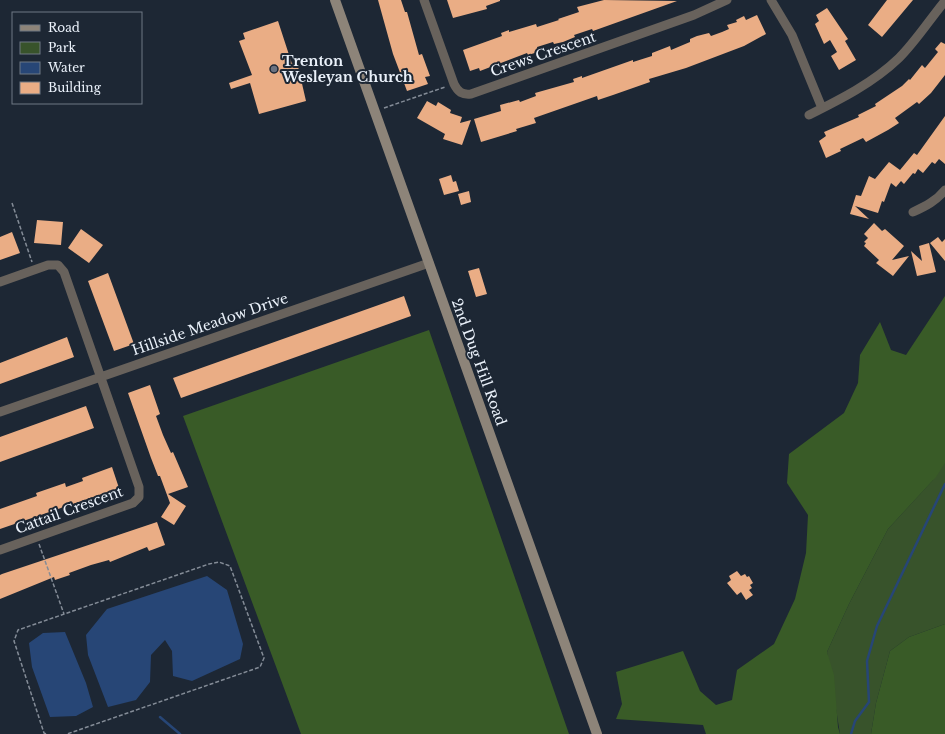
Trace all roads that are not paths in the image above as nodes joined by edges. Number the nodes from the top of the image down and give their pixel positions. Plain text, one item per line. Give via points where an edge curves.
1 (335, 0) edge
2 (424, 0) edge
3 (727, 0) edge
4 (771, 0) edge
5 (945, 0) edge
6 (822, 108) junction
7 (809, 115) dead end
8 (945, 190) edge
9 (913, 212) dead end
10 (429, 263) junction
11 (0, 282) edge
12 (99, 376) junction
13 (0, 412) edge
14 (0, 550) edge
15 (597, 734) edge

1 - 10 street, 2nd Dug Hill Road
2 - 3 street, Crews Crescent via 454,84 460,93 471,94 700,14
4 - 6 street via 792,35
5 - 6 street via 904,52 887,68 855,91
6 - 7 street
8 - 9 street via 939,198
10 - 12 street, Hillside Meadow Drive
10 - 15 street, 2nd Dug Hill Road
11 - 12 street, Cattail Crescent via 48,265 58,265 64,272
12 - 13 street, Hillside Meadow Drive
12 - 14 street, Cattail Crescent via 139,487 139,497 133,503

